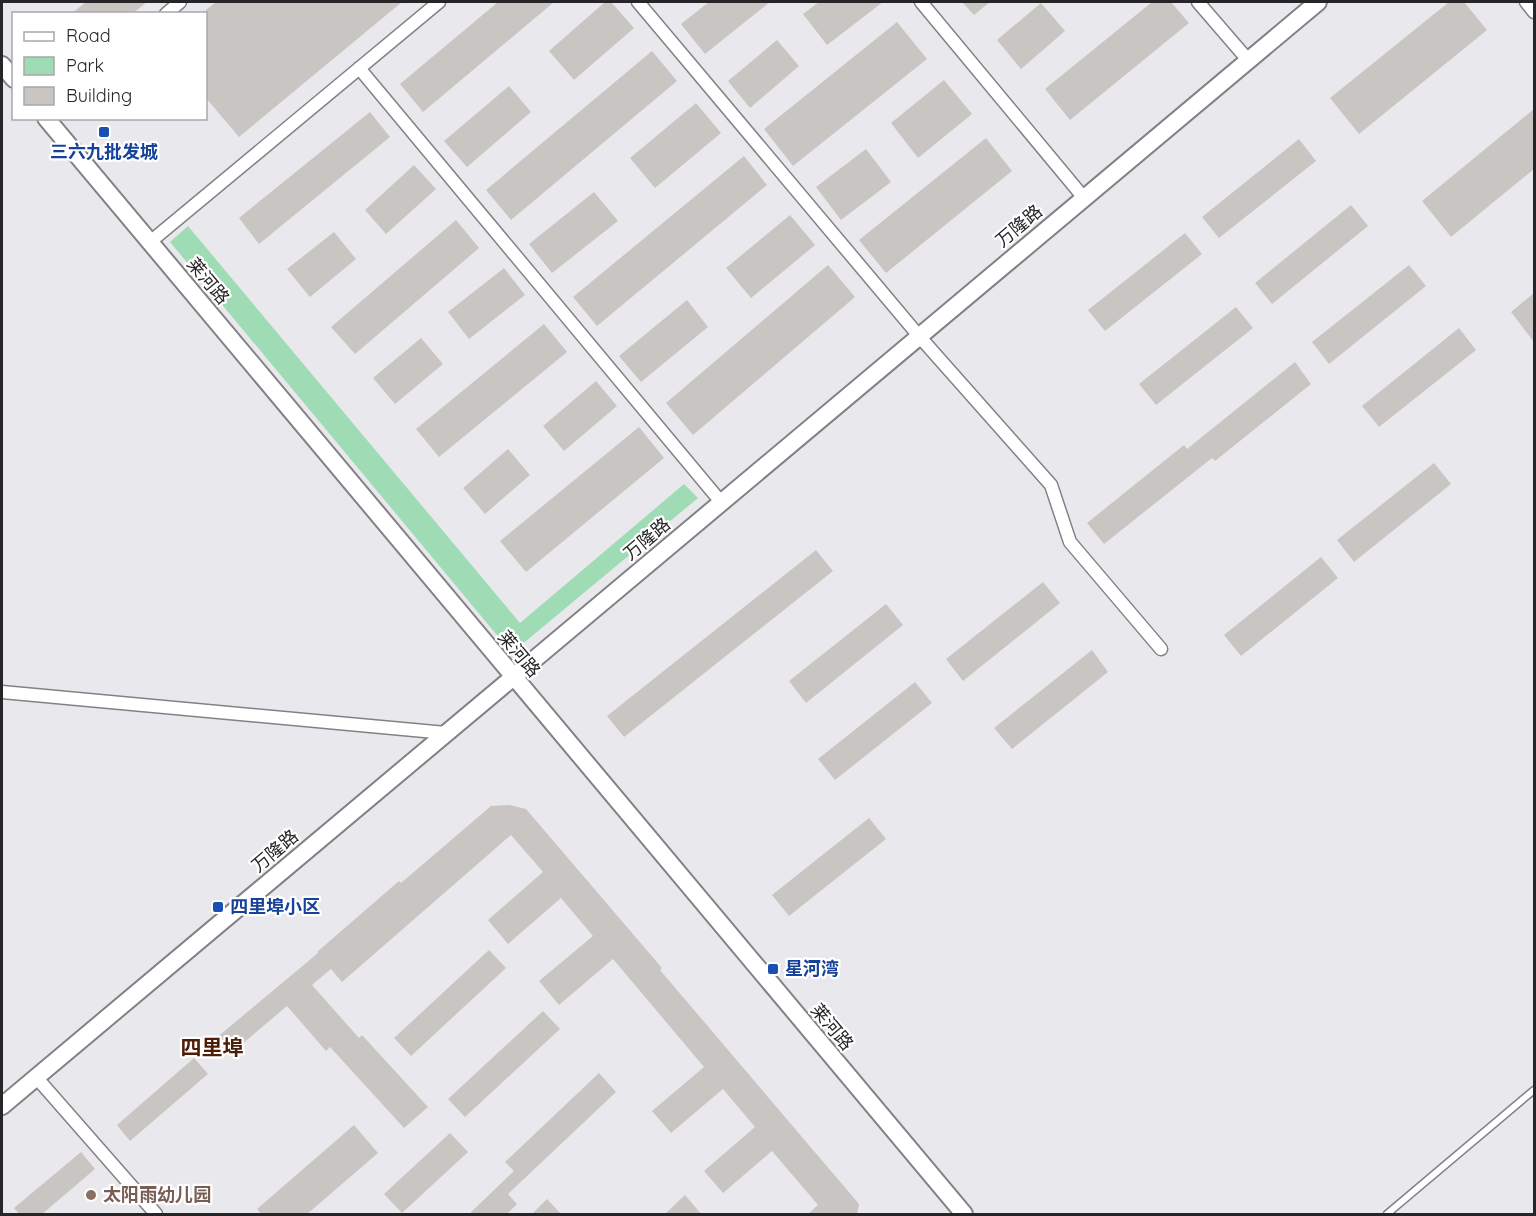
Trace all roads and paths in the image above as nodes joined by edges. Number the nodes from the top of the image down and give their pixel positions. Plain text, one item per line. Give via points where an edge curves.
1 (180, 2) edge
2 (439, 2) edge
3 (639, 2) edge
4 (921, 2) edge
5 (1198, 2) edge
6 (1318, 2) edge
7 (1526, 2) edge
8 (168, 12) edge
9 (1534, 12) edge
10 (1248, 60) junction
11 (2, 65) edge
12 (359, 68) junction
13 (12, 77) edge
14 (48, 120) edge
15 (1084, 198) junction
16 (150, 242) junction
17 (919, 336) junction
18 (721, 502) junction
19 (1161, 649) dead end
20 (513, 677) junction
21 (2, 692) edge
22 (446, 733) junction
23 (36, 1077) junction
24 (1534, 1090) edge
25 (2, 1106) edge
26 (156, 1215) edge
27 (964, 1215) edge
28 (1387, 1215) edge

1 - 8 street
2 - 12 street
3 - 17 street
4 - 15 street
5 - 10 street
6 - 10 street, 万隆路
7 - 9 street
10 - 15 street, 万隆路
11 - 13 street
12 - 16 street
12 - 18 street
14 - 16 street, 莱河路
15 - 17 street, 万隆路
16 - 20 street, 莱河路
17 - 18 street, 万隆路
17 - 19 street via 1051,485 1070,542
18 - 20 street, 万隆路
20 - 22 street, 万隆路
20 - 27 street, 莱河路
21 - 22 street
22 - 23 street, 万隆路
23 - 25 street, 万隆路
23 - 26 street
24 - 28 lane

